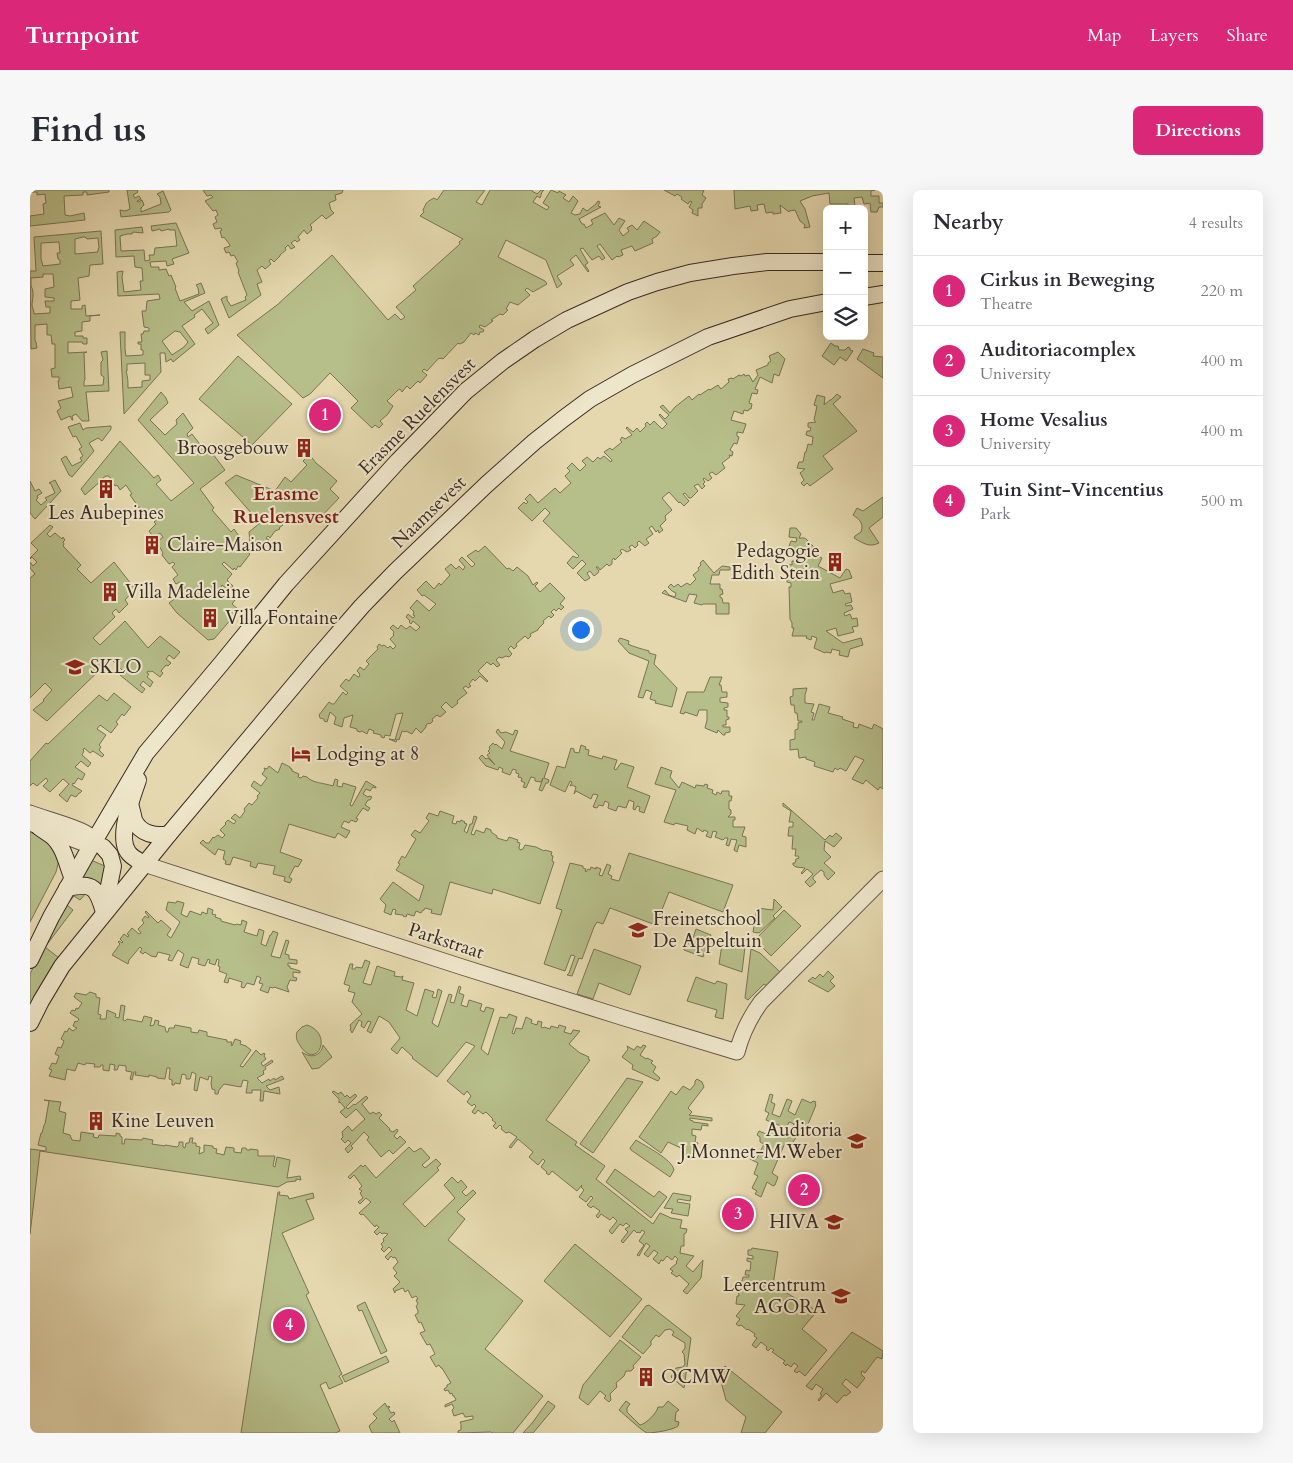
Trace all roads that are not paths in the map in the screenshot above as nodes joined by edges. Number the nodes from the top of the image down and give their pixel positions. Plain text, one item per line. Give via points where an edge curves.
1 (823, 262) edge
2 (868, 262) edge
3 (883, 263) edge
4 (883, 294) edge
5 (868, 296) edge
6 (823, 303) edge
7 (146, 753) junction
8 (130, 804) junction
9 (30, 813) edge
10 (34, 825) edge
11 (169, 834) junction
12 (98, 845) junction
13 (144, 864) junction
14 (883, 879) edge
15 (70, 884) junction
16 (104, 912) junction
17 (30, 960) edge
18 (30, 1023) edge

1 - 7 main road, Erasme Ruelensvest via 767,262 690,273 658,282 567,320 503,361 433,424 365,497 286,584
2 - 3 main road
4 - 5 main road
6 - 11 main road, Naamsevest via 781,312 685,347 590,399 534,442 362,606
7 - 8 main road
7 - 12 main road, Erasme Ruelensvest
8 - 11 main road via 134,820 143,832 161,836
8 - 13 main road via 124,837 128,852
9 - 12 street via 80,829
10 - 12 street via 83,843
10 - 15 main road via 53,837 60,846
11 - 13 main road, Naamsevest
12 - 13 main road
12 - 15 main road, Erasme Ruelensvest
12 - 16 main road via 110,855 113,866
13 - 14 street, Parkstraat via 737,1052 744,1031 761,1002
13 - 16 main road, Naamsevest
15 - 16 main road via 94,889
15 - 17 main road, Erasme Ruelensvest
16 - 18 main road, Naamsevest via 62,966

